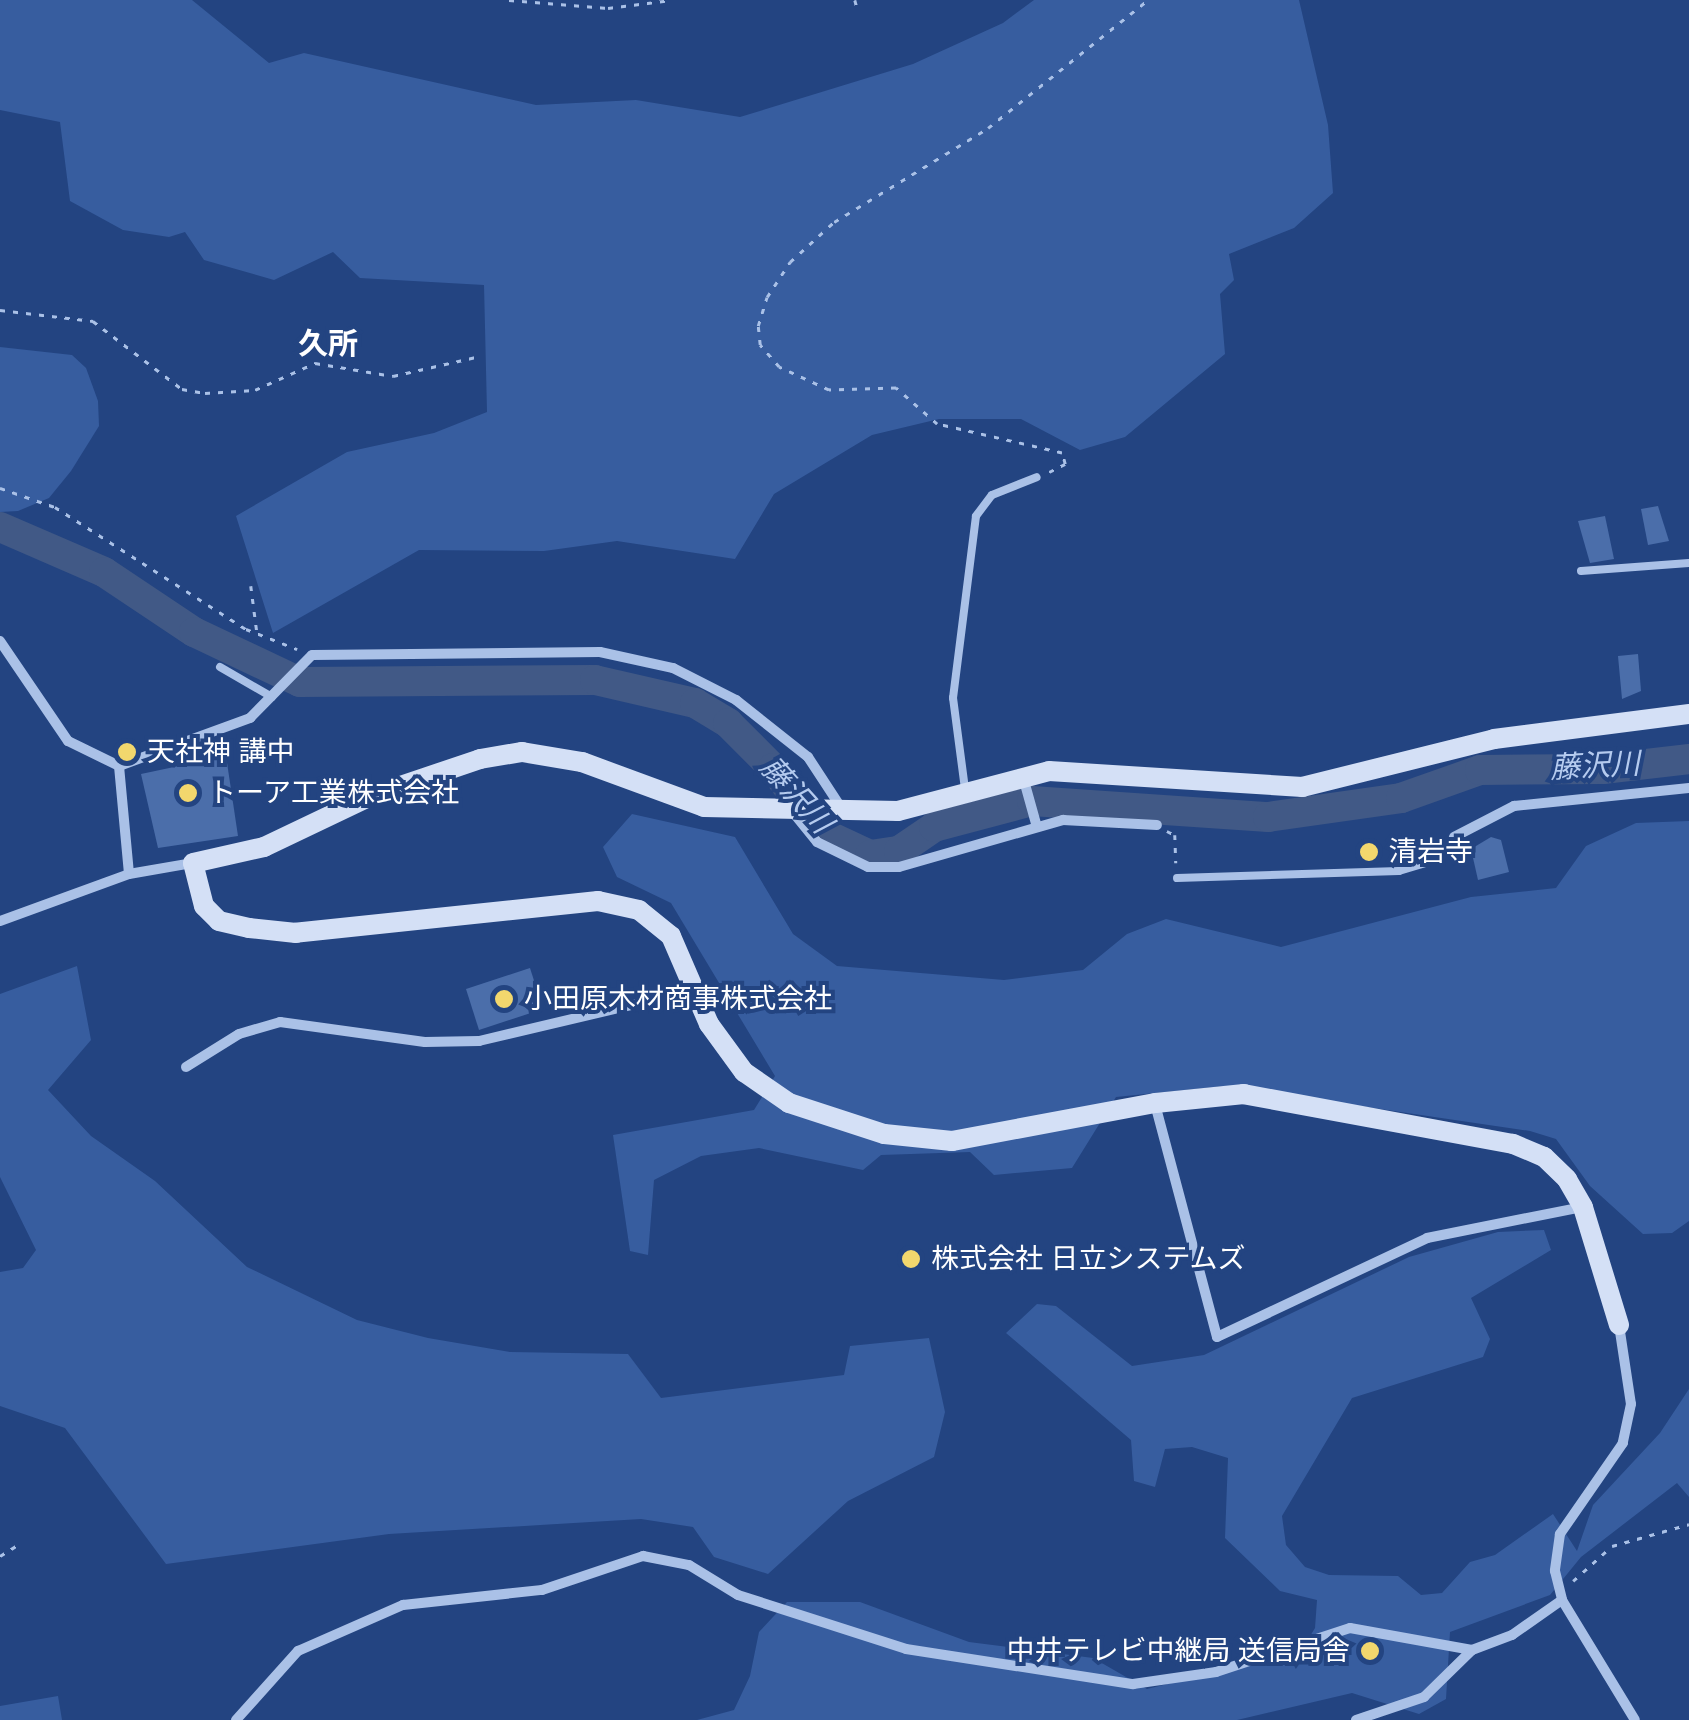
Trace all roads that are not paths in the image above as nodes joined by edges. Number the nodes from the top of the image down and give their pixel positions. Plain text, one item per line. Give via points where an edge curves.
1 (1037, 478) road end
2 (1689, 563) edge
3 (1581, 570) dead end
4 (0, 642) edge
5 (220, 667) dead end
6 (272, 697) junction
7 (1689, 714) edge
8 (118, 766) junction
9 (1024, 783) junction
10 (1689, 788) edge
11 (966, 795) junction
12 (849, 809) junction
13 (792, 810) junction
14 (1036, 824) junction
15 (1158, 824) dead end
16 (1454, 836) joint
17 (192, 863) junction
18 (129, 874) junction
19 (1177, 878) dead end
20 (0, 921) edge
21 (694, 990) junction
22 (186, 1067) dead end
23 (1155, 1102) junction
24 (1584, 1207) junction
25 (1618, 1325) joint
26 (1562, 1600) junction
27 (1472, 1650) junction
28 (236, 1720) edge
29 (1356, 1720) edge
30 (1635, 1720) edge

1 - 11 lane via 992,496 976,516 953,698
2 - 3 lane
4 - 8 street via 68,741
5 - 6 lane
6 - 8 street via 231,728
6 - 12 street via 312,655 600,652 672,668 736,700 808,757
7 - 9 street via 1494,739 1302,787 1070,770
8 - 18 street
9 - 11 street
9 - 14 street
10 - 16 street via 1514,806
11 - 12 street via 898,811
12 - 13 street
13 - 14 street via 816,842 868,867 898,867
13 - 17 street via 678,802 582,762 522,752 480,758 372,796 264,847
14 - 15 street
16 - 19 lane via 1431,861 1399,871
17 - 18 street
17 - 21 street via 204,906 219,921 296,933 622,903 671,936
18 - 20 street
21 - 22 street via 479,1041 425,1042 280,1022 239,1034
21 - 23 street via 744,1072 789,1103 884,1134 952,1141
23 - 24 street via 1244,1094 1513,1144 1544,1157
23 - 24 street via 1217,1336 1427,1238
24 - 25 street
25 - 26 street via 1631,1404 1623,1443 1560,1534 1555,1571
26 - 27 street via 1512,1635
26 - 30 street
27 - 28 street via 1350,1628 1216,1672 1133,1684 906,1650 738,1595 689,1565 643,1556 542,1590 402,1605 298,1651
27 - 29 street via 1424,1697

